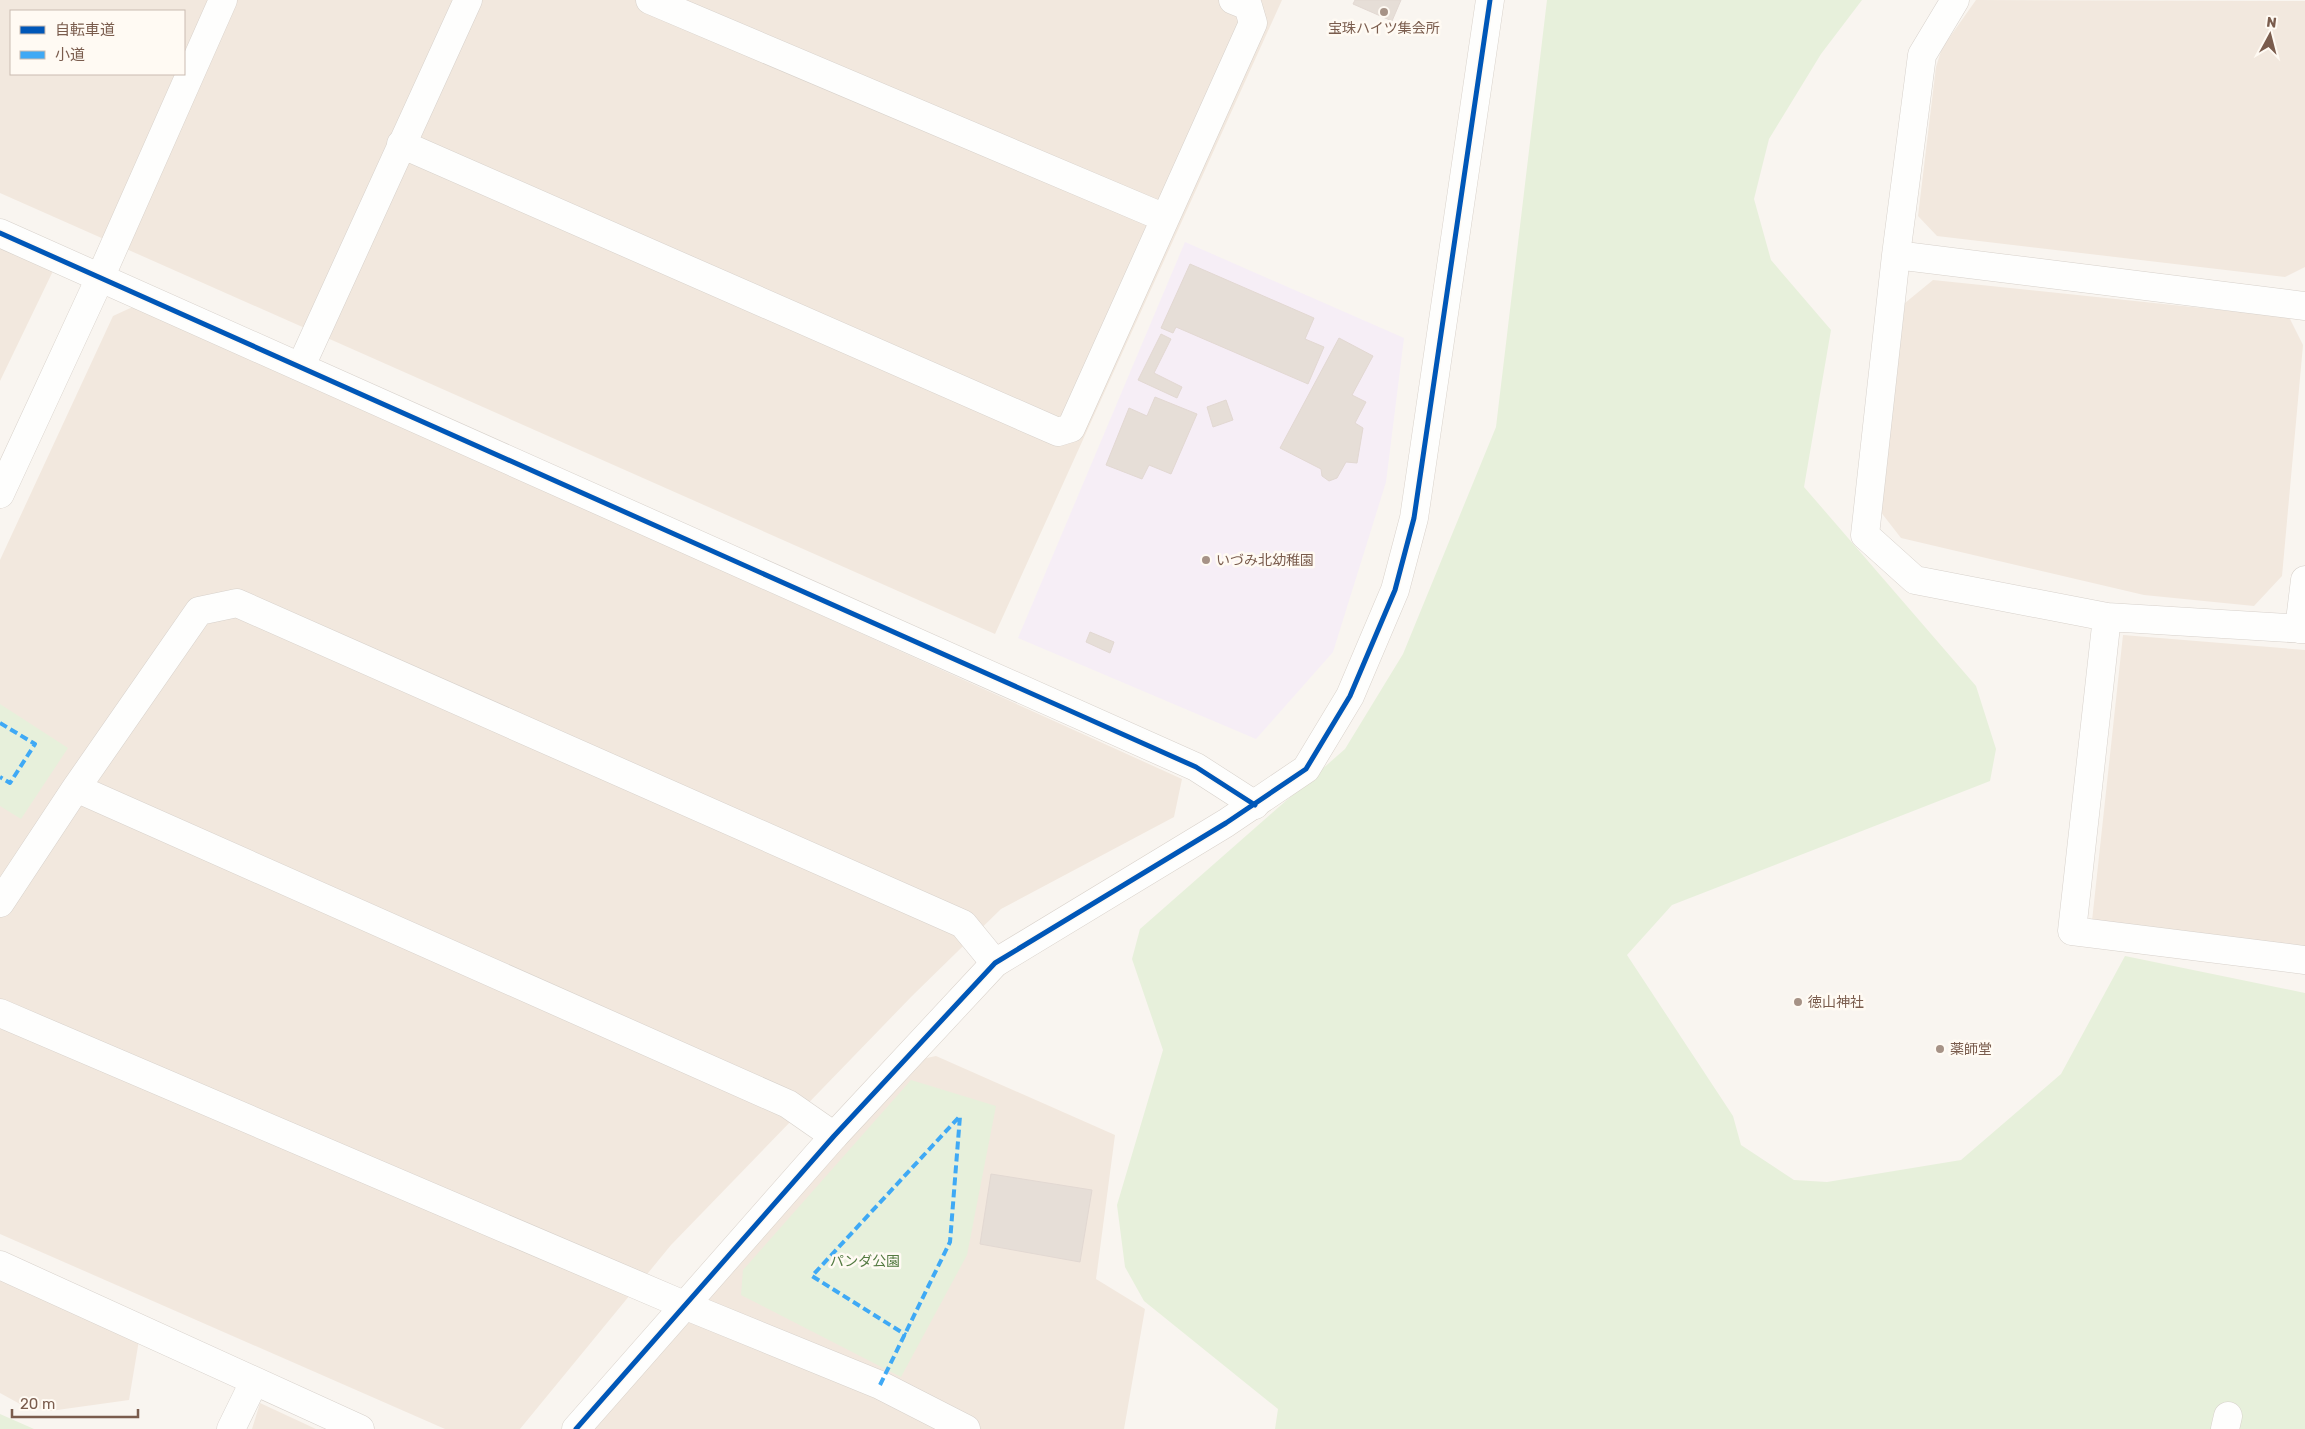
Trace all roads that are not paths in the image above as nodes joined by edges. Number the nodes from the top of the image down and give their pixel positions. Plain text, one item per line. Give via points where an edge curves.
1 (223, 0) edge
2 (468, 0) edge
3 (650, 0) edge
4 (1233, 0) edge
5 (1490, 0) edge
6 (1955, 0) edge
7 (401, 144) junction
8 (1165, 218) junction
9 (0, 233) edge
10 (1896, 254) junction
11 (100, 278) junction
12 (2305, 306) edge
13 (301, 366) junction
14 (0, 494) edge
15 (2305, 580) edge
16 (2107, 617) junction
17 (2302, 629) edge
18 (76, 788) junction
19 (1255, 805) junction
20 (0, 903) edge
21 (2305, 960) edge
22 (995, 963) junction
23 (0, 1013) edge
24 (834, 1136) junction
25 (0, 1265) edge
26 (684, 1305) junction
27 (254, 1382) junction
28 (231, 1429) edge
29 (360, 1429) edge
30 (576, 1429) edge
31 (966, 1429) edge

1 - 11 street
2 - 7 street
3 - 8 street
4 - 8 street via 1248,6 1253,23
5 - 19 street via 1414,518 1395,590 1350,696 1306,768
6 - 10 street via 1922,55
7 - 8 street via 1058,432 1071,428
7 - 13 street
9 - 11 street
10 - 12 street
10 - 16 street via 1865,535 1915,580
11 - 13 street
11 - 14 street
13 - 19 street via 1196,767
15 - 17 street
16 - 17 street
16 - 21 street via 2072,931
18 - 20 street
18 - 22 street via 199,612 237,603 963,924
18 - 24 street via 788,1104
19 - 22 street
22 - 24 street
23 - 26 street
24 - 26 street
25 - 27 street
26 - 30 street
26 - 31 street via 880,1385
27 - 28 street
27 - 29 street

